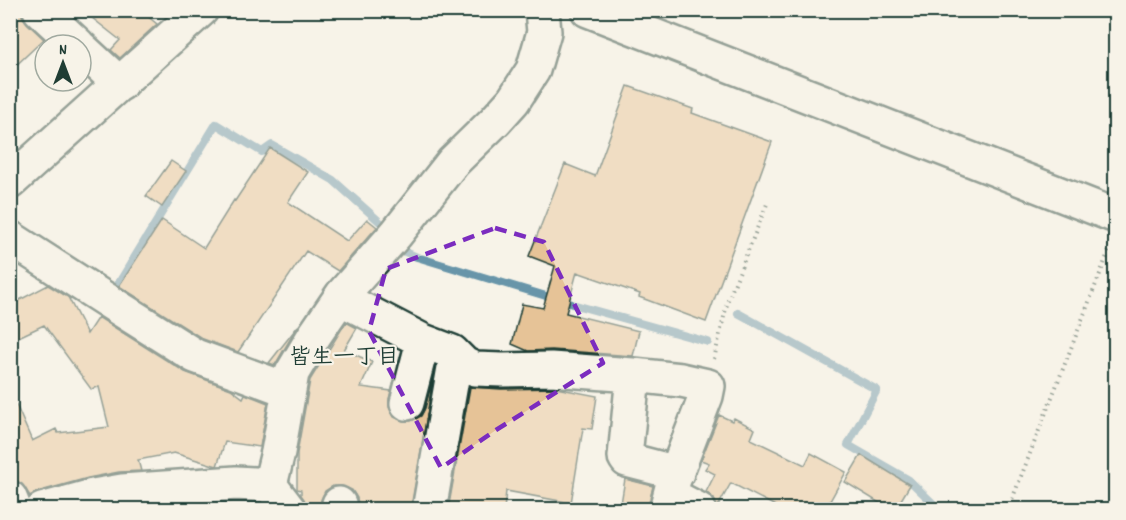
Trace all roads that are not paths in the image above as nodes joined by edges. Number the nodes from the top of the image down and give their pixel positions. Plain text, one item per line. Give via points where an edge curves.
1 (40, 10) edge
2 (201, 10) edge
3 (542, 10) edge
4 (588, 10) edge
5 (65, 33) edge
6 (93, 59) edge
7 (120, 84) junction
8 (10, 182) edge
9 (1116, 216) edge
10 (10, 238) edge
11 (340, 298) junction
12 (423, 340) junction
13 (456, 357) junction
14 (633, 375) junction
15 (288, 390) junction
16 (407, 403) dead end
17 (671, 492) edge
18 (280, 497) edge
19 (10, 498) edge
20 (15, 510) edge
21 (42, 510) edge
22 (429, 510) edge
23 (699, 510) edge

1 - 5 street
2 - 7 street
3 - 11 street via 544,32 533,70 513,101 453,162
4 - 9 street
6 - 7 street
7 - 8 street
10 - 15 street via 195,356
11 - 12 street
11 - 15 street via 292,373
12 - 13 street
12 - 16 street
13 - 14 street via 475,369
13 - 22 street
14 - 17 street via 624,457
14 - 17 street via 708,386
15 - 18 street via 278,452
17 - 23 street
18 - 21 street via 236,483 122,491
19 - 20 street

